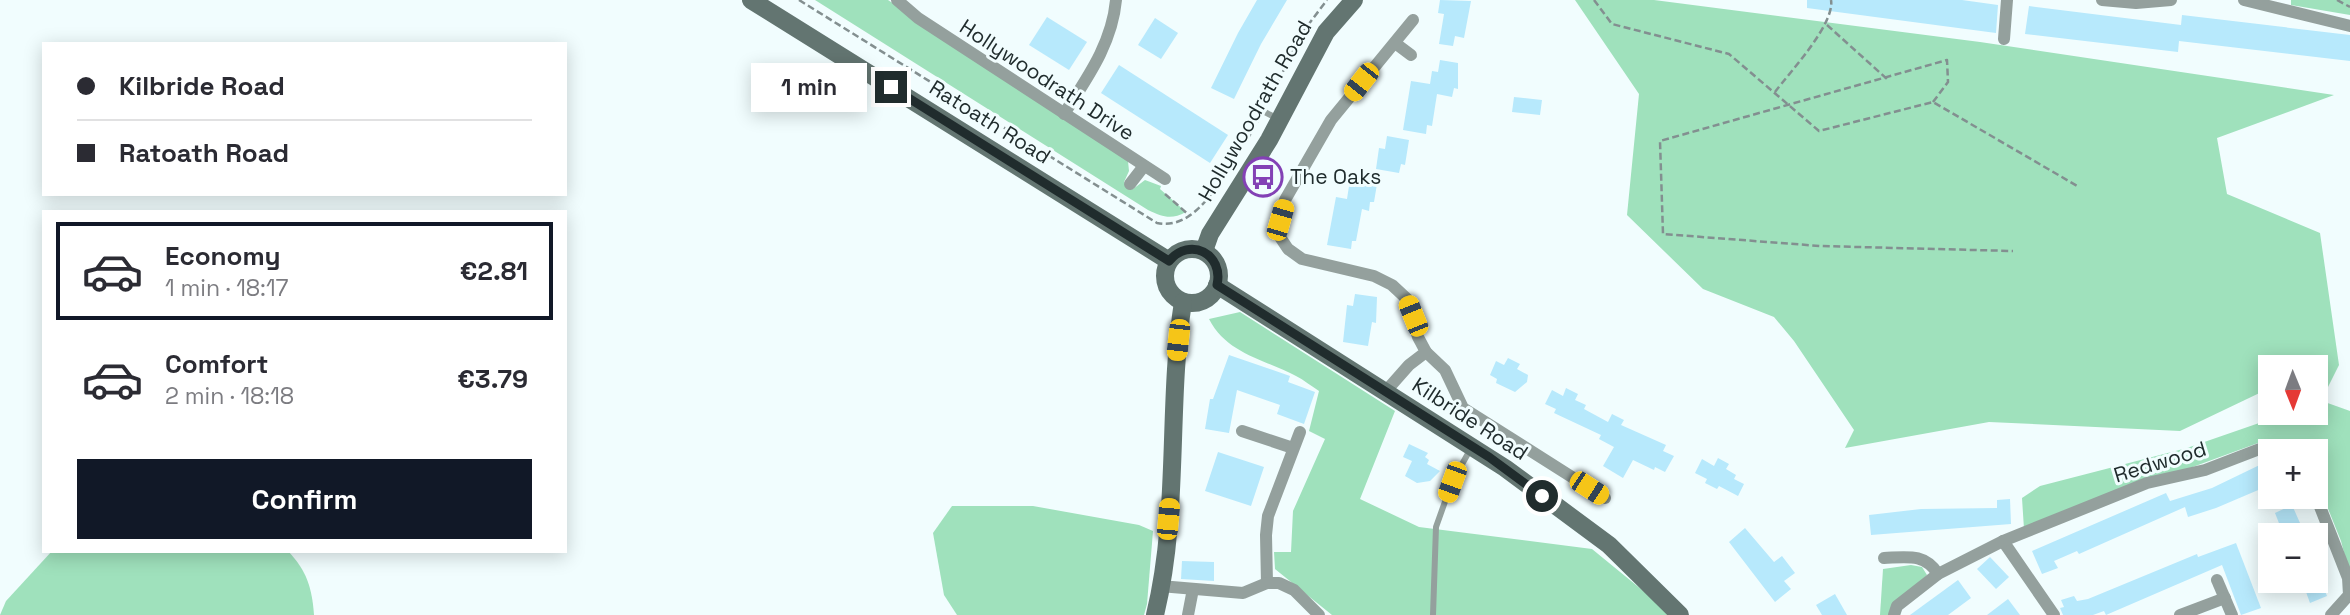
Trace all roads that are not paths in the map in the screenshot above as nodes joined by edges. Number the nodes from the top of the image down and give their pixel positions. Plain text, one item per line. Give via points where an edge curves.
1 (751, 0) edge
2 (897, 0) edge
3 (1115, 0) edge
4 (1354, 0) edge
5 (2007, 0) edge
6 (2102, 0) edge
7 (2171, 0) edge
8 (2244, 0) edge
9 (1413, 20) dead end
10 (2350, 26) edge
11 (2004, 39) dead end
12 (1395, 43) junction
13 (1411, 55) dead end
14 (1263, 111) road end
15 (1064, 114) junction
16 (1279, 120) junction
17 (1144, 166) junction
18 (1165, 179) road end
19 (1130, 184) dead end
20 (1203, 251) junction
21 (1169, 261) junction
22 (1217, 285) junction
23 (1183, 302) junction
24 (1426, 352) junction
25 (1386, 391) junction
26 (1242, 431) dead end
27 (1300, 432) dead end
28 (1472, 447) junction
29 (1293, 448) junction
30 (2258, 450) edge
31 (1605, 498) dead end
32 (2321, 509) edge
33 (2003, 541) junction
34 (1884, 558) dead end
35 (1938, 574) junction
36 (2217, 580) dead end
37 (1267, 583) junction
38 (1160, 586) junction
39 (1193, 589) junction
40 (2225, 598) junction
41 (1155, 615) edge
42 (1188, 615) edge
43 (1319, 615) edge
44 (1433, 615) edge
45 (1680, 615) edge
46 (1894, 615) edge
47 (2054, 615) edge
48 (2180, 615) edge
49 (2232, 615) edge
50 (2331, 615) edge

1 - 21 street, Ratoath Road
2 - 15 street, Hollywoodrath Drive
3 - 15 street via 1100,59
4 - 16 street, Hollywoodrath Road via 1326,32
5 - 11 street
6 - 7 street
8 - 10 street
9 - 12 street
12 - 13 street
12 - 24 street via 1331,120 1285,200 1280,237 1301,260 1374,276 1392,285 1407,299
14 - 16 lane
15 - 17 street, Hollywoodrath Drive
16 - 20 street, Hollywoodrath Road
17 - 18 street, Hollywoodrath Drive
17 - 19 street, Hollywoodrath Drive
20 - 21 street via 1180,251
20 - 22 street via 1215,262
21 - 23 street via 1166,285
22 - 23 street via 1200,302
22 - 25 street, Kilbride Road
23 - 38 street
24 - 25 street
24 - 31 street via 1445,370 1462,408 1586,493
25 - 28 street, Kilbride Road
26 - 29 street
27 - 29 street
28 - 44 lane via 1452,482 1436,527
28 - 45 street, Kilbride Road via 1609,545
29 - 37 street via 1268,516
30 - 33 street, Redwood via 2205,470 2147,482
32 - 50 street via 2348,578 2349,595
33 - 35 street, Redwood
33 - 47 street
34 - 35 street via 1919,557 1930,562
35 - 46 street, Redwood via 1897,606
36 - 40 street
37 - 39 street via 1243,593
37 - 43 street via 1294,590
38 - 39 street
38 - 41 street
39 - 42 street
40 - 48 street
40 - 49 street

